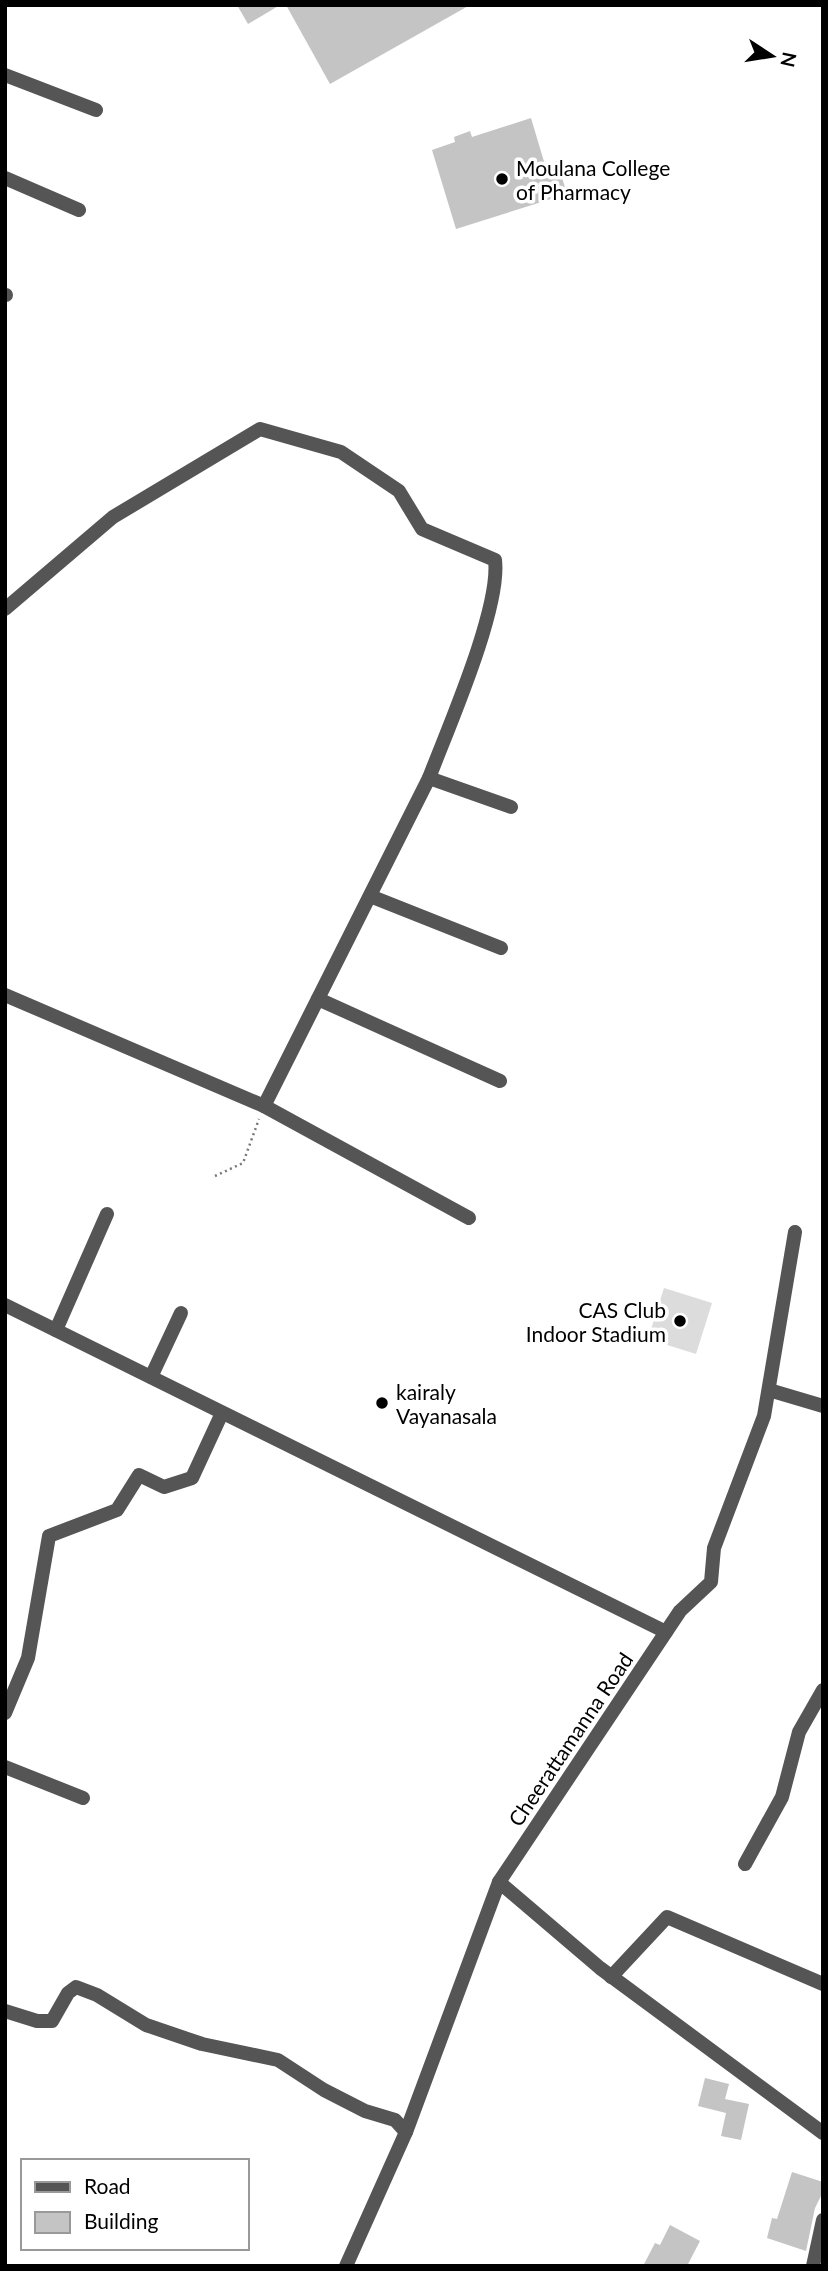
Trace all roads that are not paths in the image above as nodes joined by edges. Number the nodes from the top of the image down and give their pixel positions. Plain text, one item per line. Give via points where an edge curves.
1 (5, 75) edge
2 (96, 110) dead end
3 (5, 178) edge
4 (79, 210) dead end
5 (5, 609) edge
6 (429, 778) junction
7 (511, 807) dead end
8 (370, 896) junction
9 (502, 948) dead end
10 (5, 995) edge
11 (318, 999) junction
12 (500, 1081) dead end
13 (264, 1106) junction
14 (107, 1214) dead end
15 (469, 1218) dead end
16 (795, 1232) dead end
17 (5, 1305) edge
18 (180, 1313) dead end
19 (56, 1330) junction
20 (150, 1377) junction
21 (769, 1390) junction
22 (823, 1406) edge
23 (222, 1413) junction
24 (666, 1632) junction
25 (823, 1690) edge
26 (5, 1713) edge
27 (5, 1767) edge
28 (83, 1798) dead end
29 (745, 1864) dead end
30 (499, 1882) junction
31 (611, 1977) junction
32 (823, 1984) edge
33 (5, 2011) edge
34 (406, 2132) junction
35 (823, 2133) edge
36 (823, 2221) edge
37 (346, 2266) edge
38 (813, 2266) edge

1 - 2 street
3 - 4 street
5 - 6 street via 113,517 260,429 341,452 399,491 422,529 495,560 497,579
6 - 7 street
6 - 8 street
8 - 9 street
8 - 11 street
10 - 13 street
11 - 12 street
11 - 13 street
13 - 15 street
14 - 19 street
16 - 21 street, Cheerattamanna Road
17 - 19 street
18 - 20 street
19 - 20 street
20 - 23 street
21 - 22 street
21 - 24 street, Cheerattamanna Road via 764,1416 715,1548 711,1582 680,1611
23 - 24 street
23 - 26 street via 192,1478 164,1488 139,1475 117,1510 49,1536 28,1658
24 - 30 street, Cheerattamanna Road
25 - 29 street via 799,1732 782,1797
27 - 28 street
30 - 31 street
30 - 34 street, Cheerattamanna Road
31 - 32 street via 667,1917
31 - 35 street
33 - 34 street via 52,2021 76,1987 97,1994 146,2025 202,2044 278,2060 324,2090 395,2120
34 - 37 street, Cheerattamanna Road
36 - 38 street

